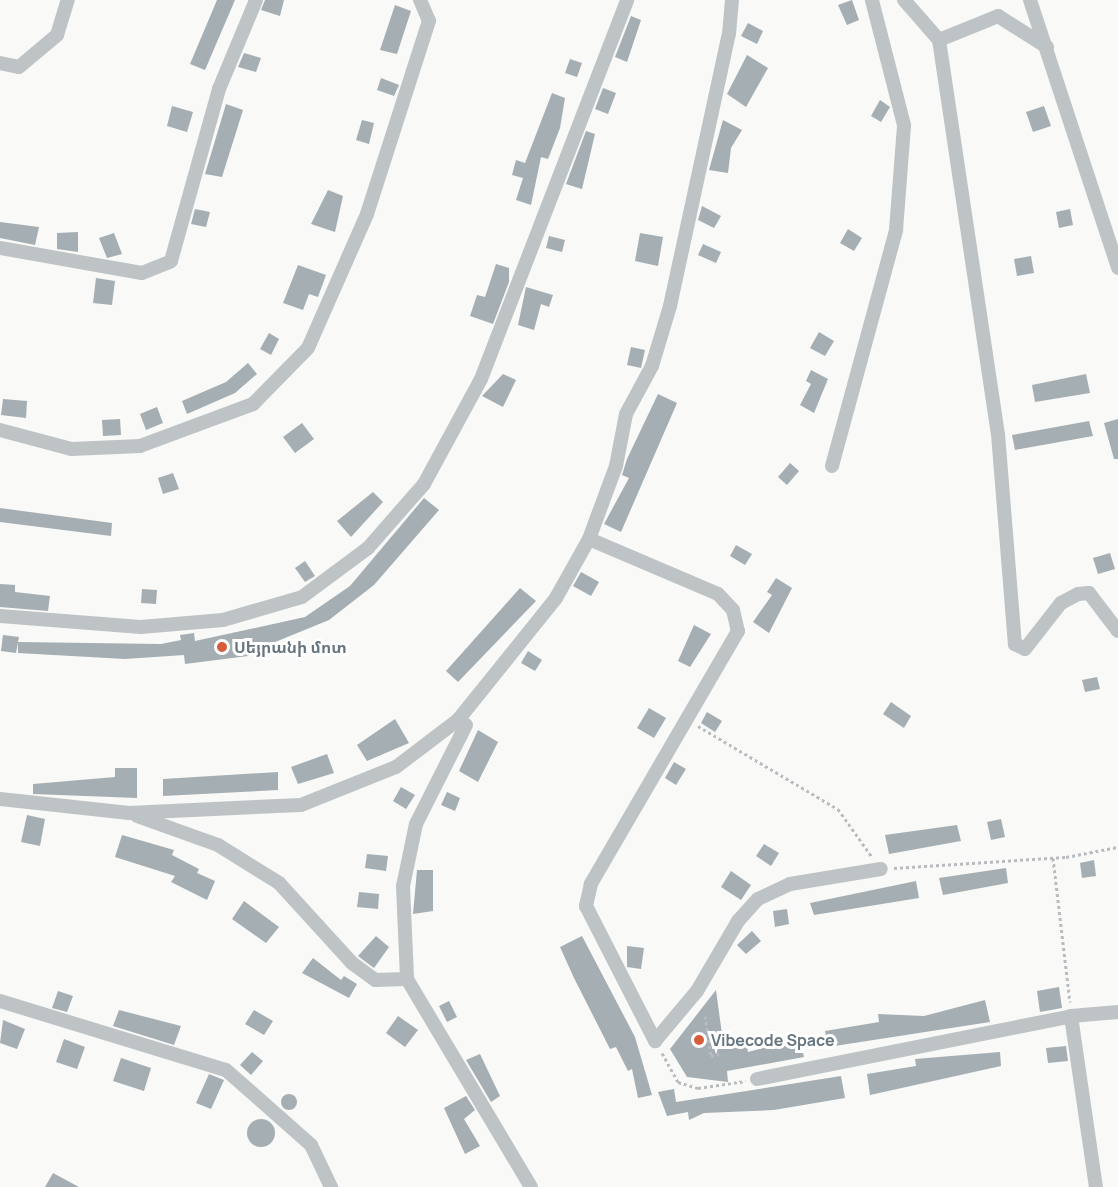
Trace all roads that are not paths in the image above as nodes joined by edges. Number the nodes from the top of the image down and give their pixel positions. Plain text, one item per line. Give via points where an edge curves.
1 (68, 0) edge
2 (256, 0) edge
3 (420, 0) edge
4 (627, 0) edge
5 (732, 0) edge
6 (872, 0) edge
7 (904, 0) edge
8 (1030, 0) edge
9 (939, 40) junction
10 (1047, 47) junction
11 (0, 63) edge
12 (0, 248) edge
13 (1118, 268) edge
14 (0, 430) edge
15 (832, 466) dead end
16 (589, 539) junction
17 (0, 616) edge
18 (1118, 631) edge
19 (466, 725) dead end
20 (0, 799) edge
21 (129, 813) junction
22 (881, 868) road end
23 (407, 979) junction
24 (0, 1001) edge
25 (1118, 1012) edge
26 (1071, 1016) junction
27 (757, 1079) road end
28 (331, 1187) edge
29 (531, 1187) edge
30 (1096, 1187) edge

1 - 11 street via 57,35 19,67
2 - 12 street via 219,89 171,261 142,273
3 - 14 street via 429,21 371,204 308,348 253,404 140,446 72,449
4 - 17 street via 481,379 424,484 368,548 302,597 223,620 141,627
5 - 16 street via 729,34 670,306 652,366 626,414 616,466
6 - 15 street via 904,125 896,230
7 - 9 street
8 - 10 street
9 - 10 street via 998,16
9 - 18 street via 999,434 1015,644 1025,649 1061,603 1078,594 1089,593
10 - 13 street via 1091,198
16 - 21 street via 556,598 458,720 396,767 301,805
16 - 22 street via 718,594 733,610 738,631 591,884 586,906 655,1041 697,991 738,921 758,899 790,884
19 - 23 street via 416,824 403,886
20 - 21 street
21 - 23 street via 218,845 279,883 352,963 375,980
23 - 29 street
24 - 28 street via 226,1070 311,1145
25 - 26 street
26 - 27 street
26 - 30 street

